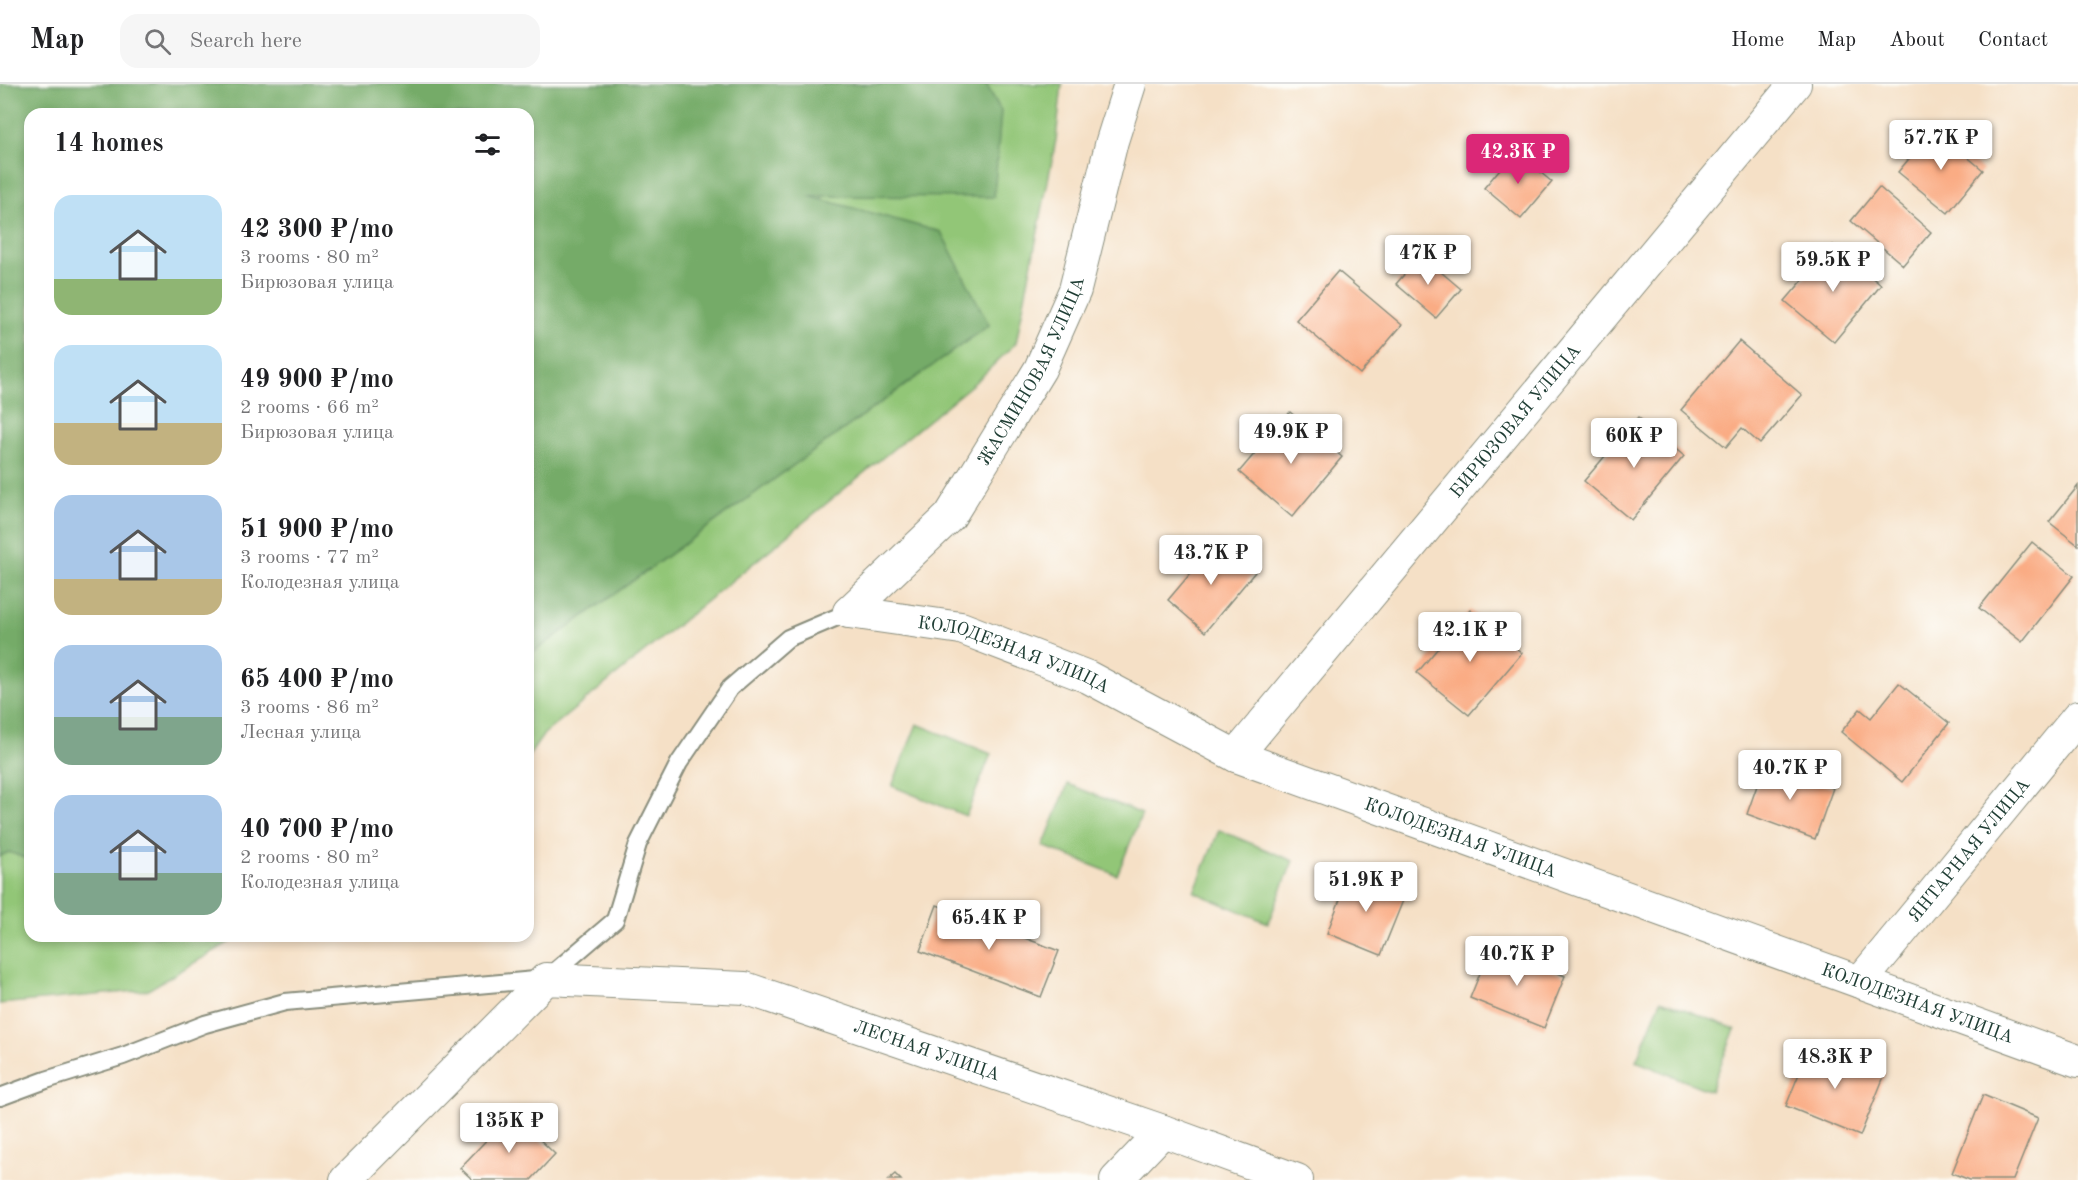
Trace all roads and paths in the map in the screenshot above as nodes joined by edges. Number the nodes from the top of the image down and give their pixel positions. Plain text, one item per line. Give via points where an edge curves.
1 (1130, 84) edge
2 (1795, 84) edge
3 (849, 612) junction
4 (2078, 717) edge
5 (1236, 756) junction
6 (546, 979) junction
7 (1860, 982) junction
8 (2078, 1061) edge
9 (0, 1097) edge
10 (1162, 1131) junction
11 (345, 1180) edge
12 (1116, 1180) edge
13 (1297, 1180) edge

1 - 3 street, ЖАСМИНОВАЯ УЛИЦА via 1075,290 1040,369 950,516
2 - 5 street, БИРЮЗОВАЯ УЛИЦА
3 - 5 street, КОЛОДЕЗНАЯ УЛИЦА via 961,628 1088,677
3 - 6 lane via 788,638 730,688 679,763 638,844 615,920
4 - 7 street, ЯНТАРНАЯ УЛИЦА
5 - 7 street, КОЛОДЕЗНАЯ УЛИЦА
6 - 9 lane via 285,1002 205,1024
6 - 10 street, ЛЕСНАЯ УЛИЦА via 745,988
6 - 11 street
7 - 8 street, КОЛОДЕЗНАЯ УЛИЦА
10 - 12 street
10 - 13 street, ЛЕСНАЯ УЛИЦА

